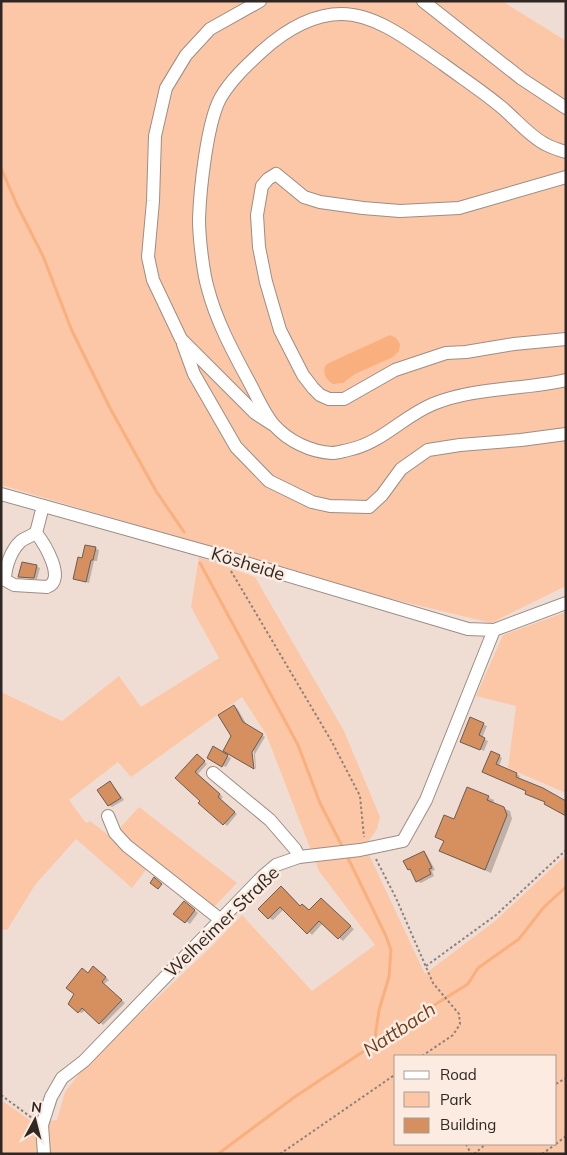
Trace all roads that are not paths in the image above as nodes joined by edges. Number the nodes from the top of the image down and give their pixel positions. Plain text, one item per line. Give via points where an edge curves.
1 (260, 1) edge
2 (423, 1) edge
3 (566, 108) edge
4 (566, 152) edge
5 (566, 177) edge
6 (181, 339) junction
7 (566, 340) edge
8 (566, 380) edge
9 (274, 425) junction
10 (566, 434) edge
11 (1, 494) edge
12 (44, 506) junction
13 (36, 533) junction
14 (566, 603) edge
15 (494, 630) junction
16 (213, 773) dead end
17 (108, 816) dead end
18 (299, 857) junction
19 (221, 920) junction
20 (44, 1154) edge

1 - 6 street via 210,30 186,54 166,88 160,109 155,136 148,257 153,280
2 - 3 street via 522,79
4 - 9 street via 545,144 479,90 396,33 364,18 343,14 323,16 298,25 274,40 240,72 220,98 208,145 199,221 207,287 216,314
5 - 7 street via 459,208 400,211 320,202 304,197 276,174 262,186 257,214 264,273 280,330 312,388 329,399 344,399 394,370 446,353
6 - 9 street via 255,413
6 - 10 street via 194,374 236,447 269,481 312,502 370,507 401,469 428,450
8 - 9 street via 466,393 410,415 387,434 358,448 333,454 294,441
11 - 12 street, Kösheide
12 - 13 street
12 - 15 street, Kösheide via 444,623 468,629
13 - 13 street via 22,540 13,550 5,580 14,585 47,586 54,581 56,573 45,544
14 - 15 street
15 - 18 street, Welheimer Straße via 422,808 403,841
16 - 18 street via 270,820
17 - 19 street via 115,833 127,846
18 - 19 street, Welheimer Straße via 276,865
19 - 20 street, Welheimer Straße via 84,1061 62,1078 51,1097 42,1125

